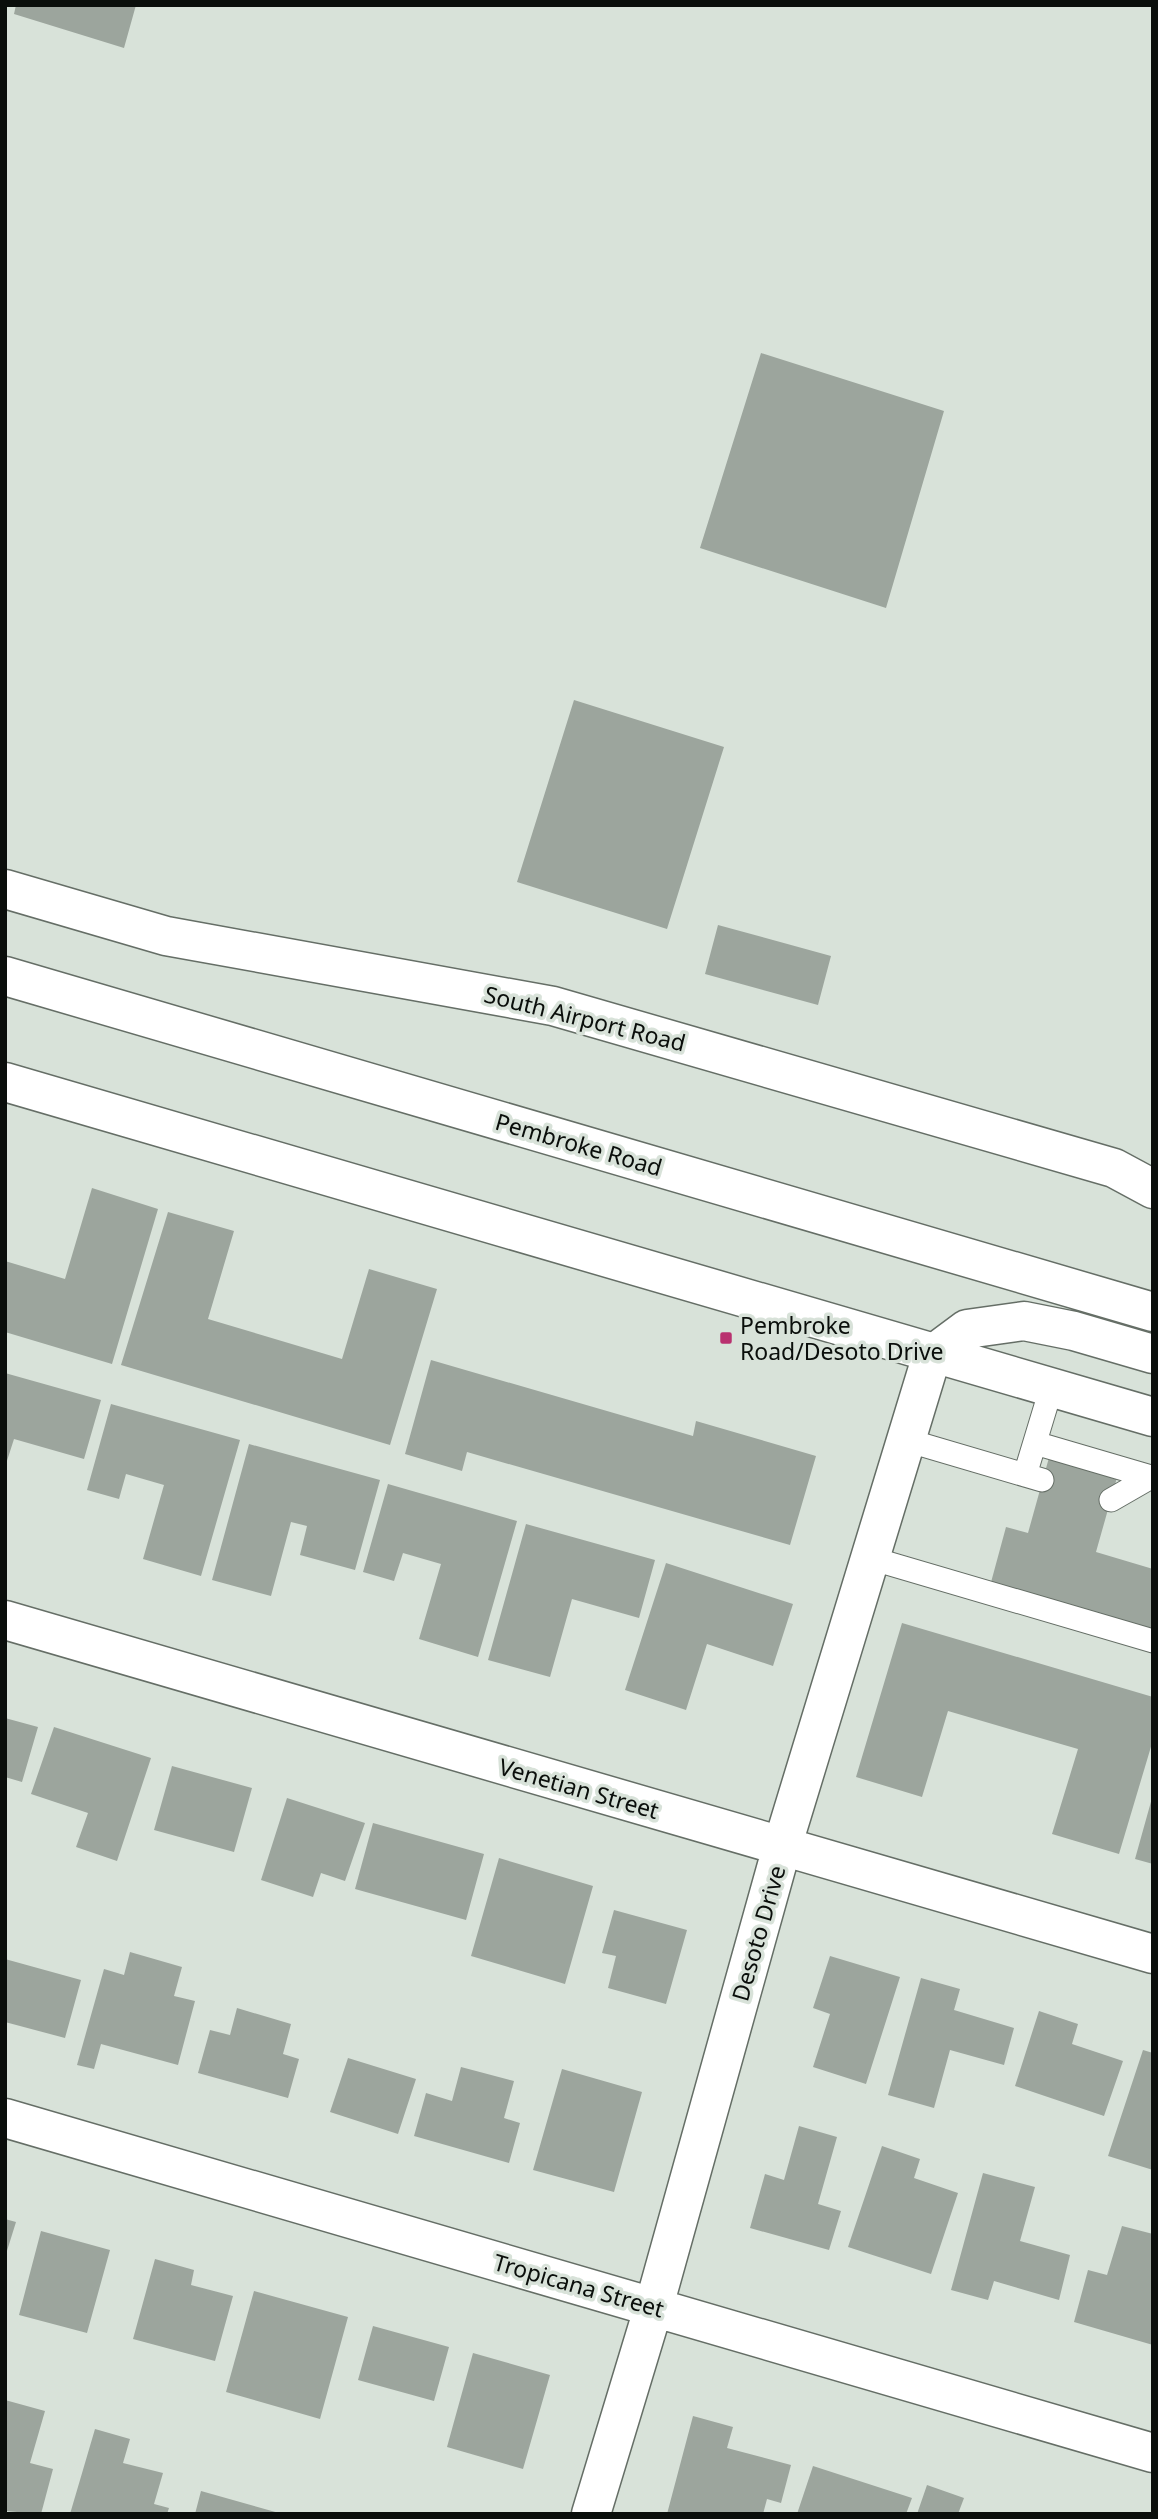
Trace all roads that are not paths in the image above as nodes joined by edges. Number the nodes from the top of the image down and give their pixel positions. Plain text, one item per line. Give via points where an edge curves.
1 (5, 889) edge
2 (5, 976) edge
3 (5, 1082) edge
4 (1153, 1189) edge
5 (1153, 1312) edge
6 (932, 1354) junction
7 (1153, 1354) edge
8 (1051, 1389) junction
9 (1153, 1417) edge
10 (906, 1440) junction
11 (1035, 1443) junction
12 (1152, 1475) edge
13 (1111, 1500) dead end
14 (870, 1558) junction
15 (5, 1620) edge
16 (1153, 1641) edge
17 (782, 1847) junction
18 (1153, 1954) edge
19 (5, 2118) edge
20 (654, 2306) junction
21 (1153, 2453) edge
22 (591, 2514) edge

1 - 4 street, South Airport Road via 166,936 467,989 628,1025 1114,1168
2 - 5 street, Pembroke Road
3 - 6 street
6 - 7 street via 967,1329 1024,1321
6 - 8 street
6 - 10 street, Desoto Drive
8 - 9 street
8 - 11 lane
10 - 11 lane via 1034,1478
10 - 14 street, Desoto Drive
11 - 12 lane
12 - 13 lane
14 - 16 lane
14 - 17 street, Desoto Drive
15 - 17 street, Venetian Street
17 - 18 street, Venetian Street
17 - 20 street, Desoto Drive
19 - 20 street, Tropicana Street
20 - 21 street, Tropicana Street
20 - 22 street, Desoto Drive

